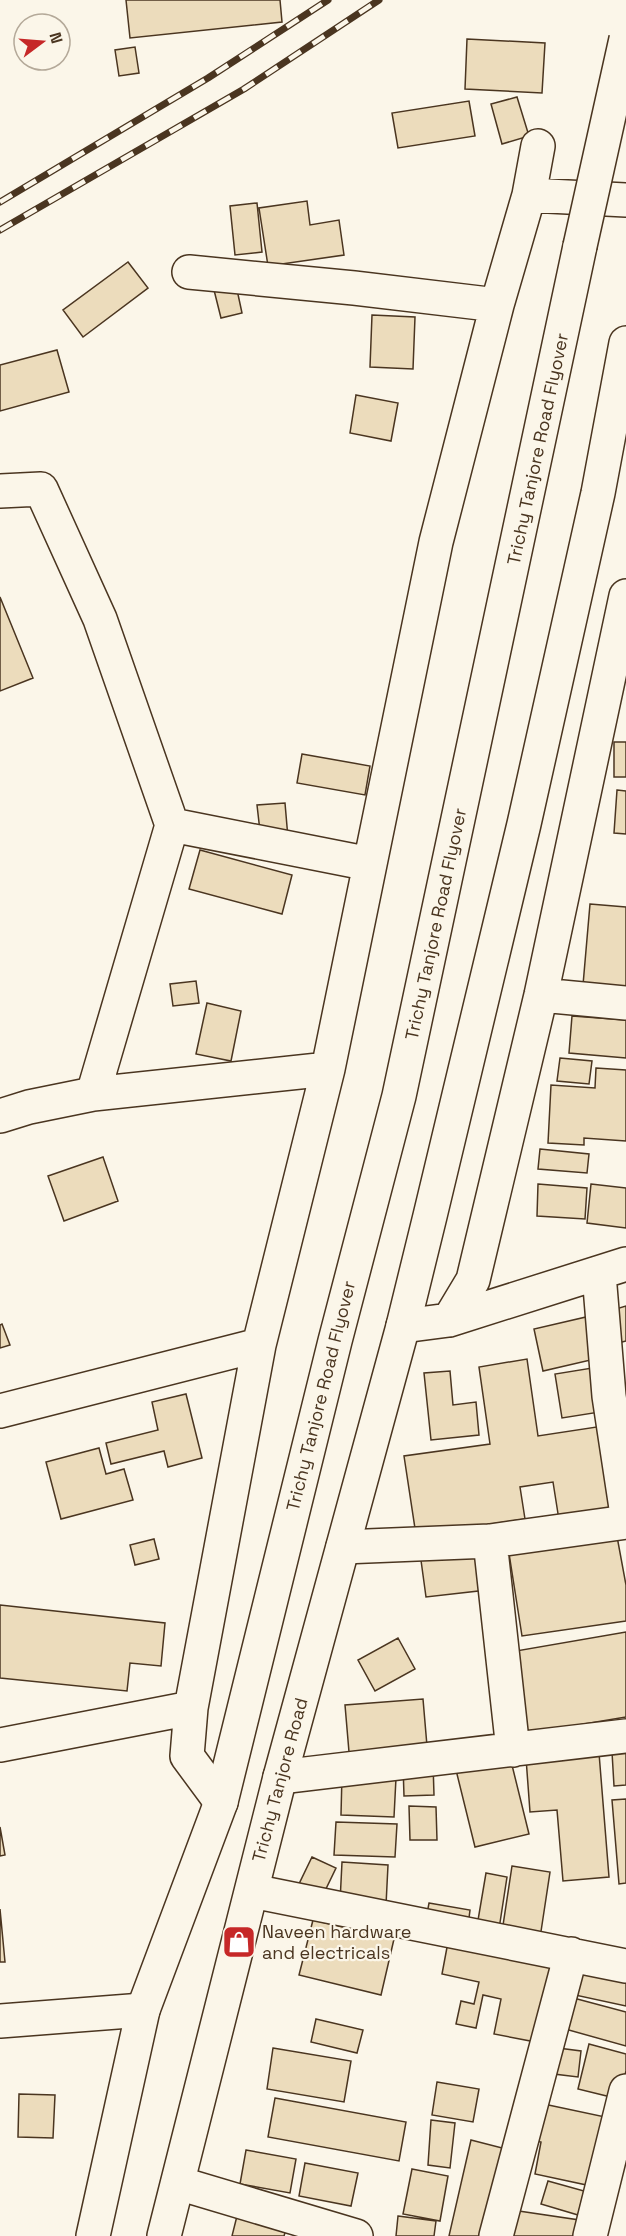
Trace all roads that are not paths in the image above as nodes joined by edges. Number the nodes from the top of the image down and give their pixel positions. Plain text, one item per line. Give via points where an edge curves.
1 (626, 39) edge
2 (538, 146) dead end
3 (529, 195) junction
4 (626, 200) edge
5 (189, 272) dead end
6 (497, 305) junction
7 (626, 343) edge
8 (0, 492) edge
9 (626, 596) edge
10 (172, 825) junction
11 (370, 864) junction
12 (541, 994) junction
13 (626, 1003) edge
14 (328, 1069) junction
15 (93, 1094) junction
16 (0, 1116) edge
17 (612, 1269) edge
18 (449, 1320) junction
19 (403, 1326) junction
20 (259, 1345) junction
21 (0, 1411) edge
22 (626, 1508) edge
23 (626, 1522) edge
24 (490, 1541) junction
25 (343, 1546) junction
26 (191, 1708) junction
27 (626, 1736) edge
28 (0, 1745) edge
29 (513, 1750) junction
30 (280, 1777) junction
31 (220, 1802) junction
32 (252, 1891) junction
33 (571, 1954) junction
34 (626, 1966) edge
35 (142, 2010) junction
36 (0, 2021) edge
37 (626, 2091) edge
38 (178, 2183) junction
39 (93, 2236) edge
40 (164, 2236) edge
41 (356, 2236) edge
42 (496, 2236) edge
43 (590, 2236) edge

1 - 31 main road, Trichy Tanjore Road Flyover, bridge via 399,1096
2 - 3 main road
3 - 4 main road
3 - 6 main road
5 - 6 main road
6 - 11 main road via 436,542
7 - 19 main road, Trichy Tanjore Road via 598,493 524,824
8 - 10 main road via 41,489 100,620
9 - 12 main road
10 - 11 main road
10 - 15 main road
11 - 14 main road
12 - 13 main road
12 - 18 main road via 473,1280
14 - 15 main road
14 - 20 main road
15 - 16 main road
17 - 18 main road
17 - 22 main road via 609,1396
18 - 19 main road
19 - 25 main road, Trichy Tanjore Road
20 - 21 main road
20 - 26 main road
23 - 24 main road
24 - 25 main road
24 - 29 main road
25 - 30 main road, Trichy Tanjore Road
26 - 28 main road
26 - 31 main road via 187,1756
27 - 29 main road
29 - 30 main road
30 - 32 main road, Trichy Tanjore Road
31 - 35 main road
32 - 33 main road
32 - 38 main road, Trichy Tanjore Road
33 - 34 main road
33 - 42 main road
35 - 36 main road
35 - 39 main road
37 - 43 main road
38 - 40 main road, Trichy Tanjore Road
38 - 41 main road

